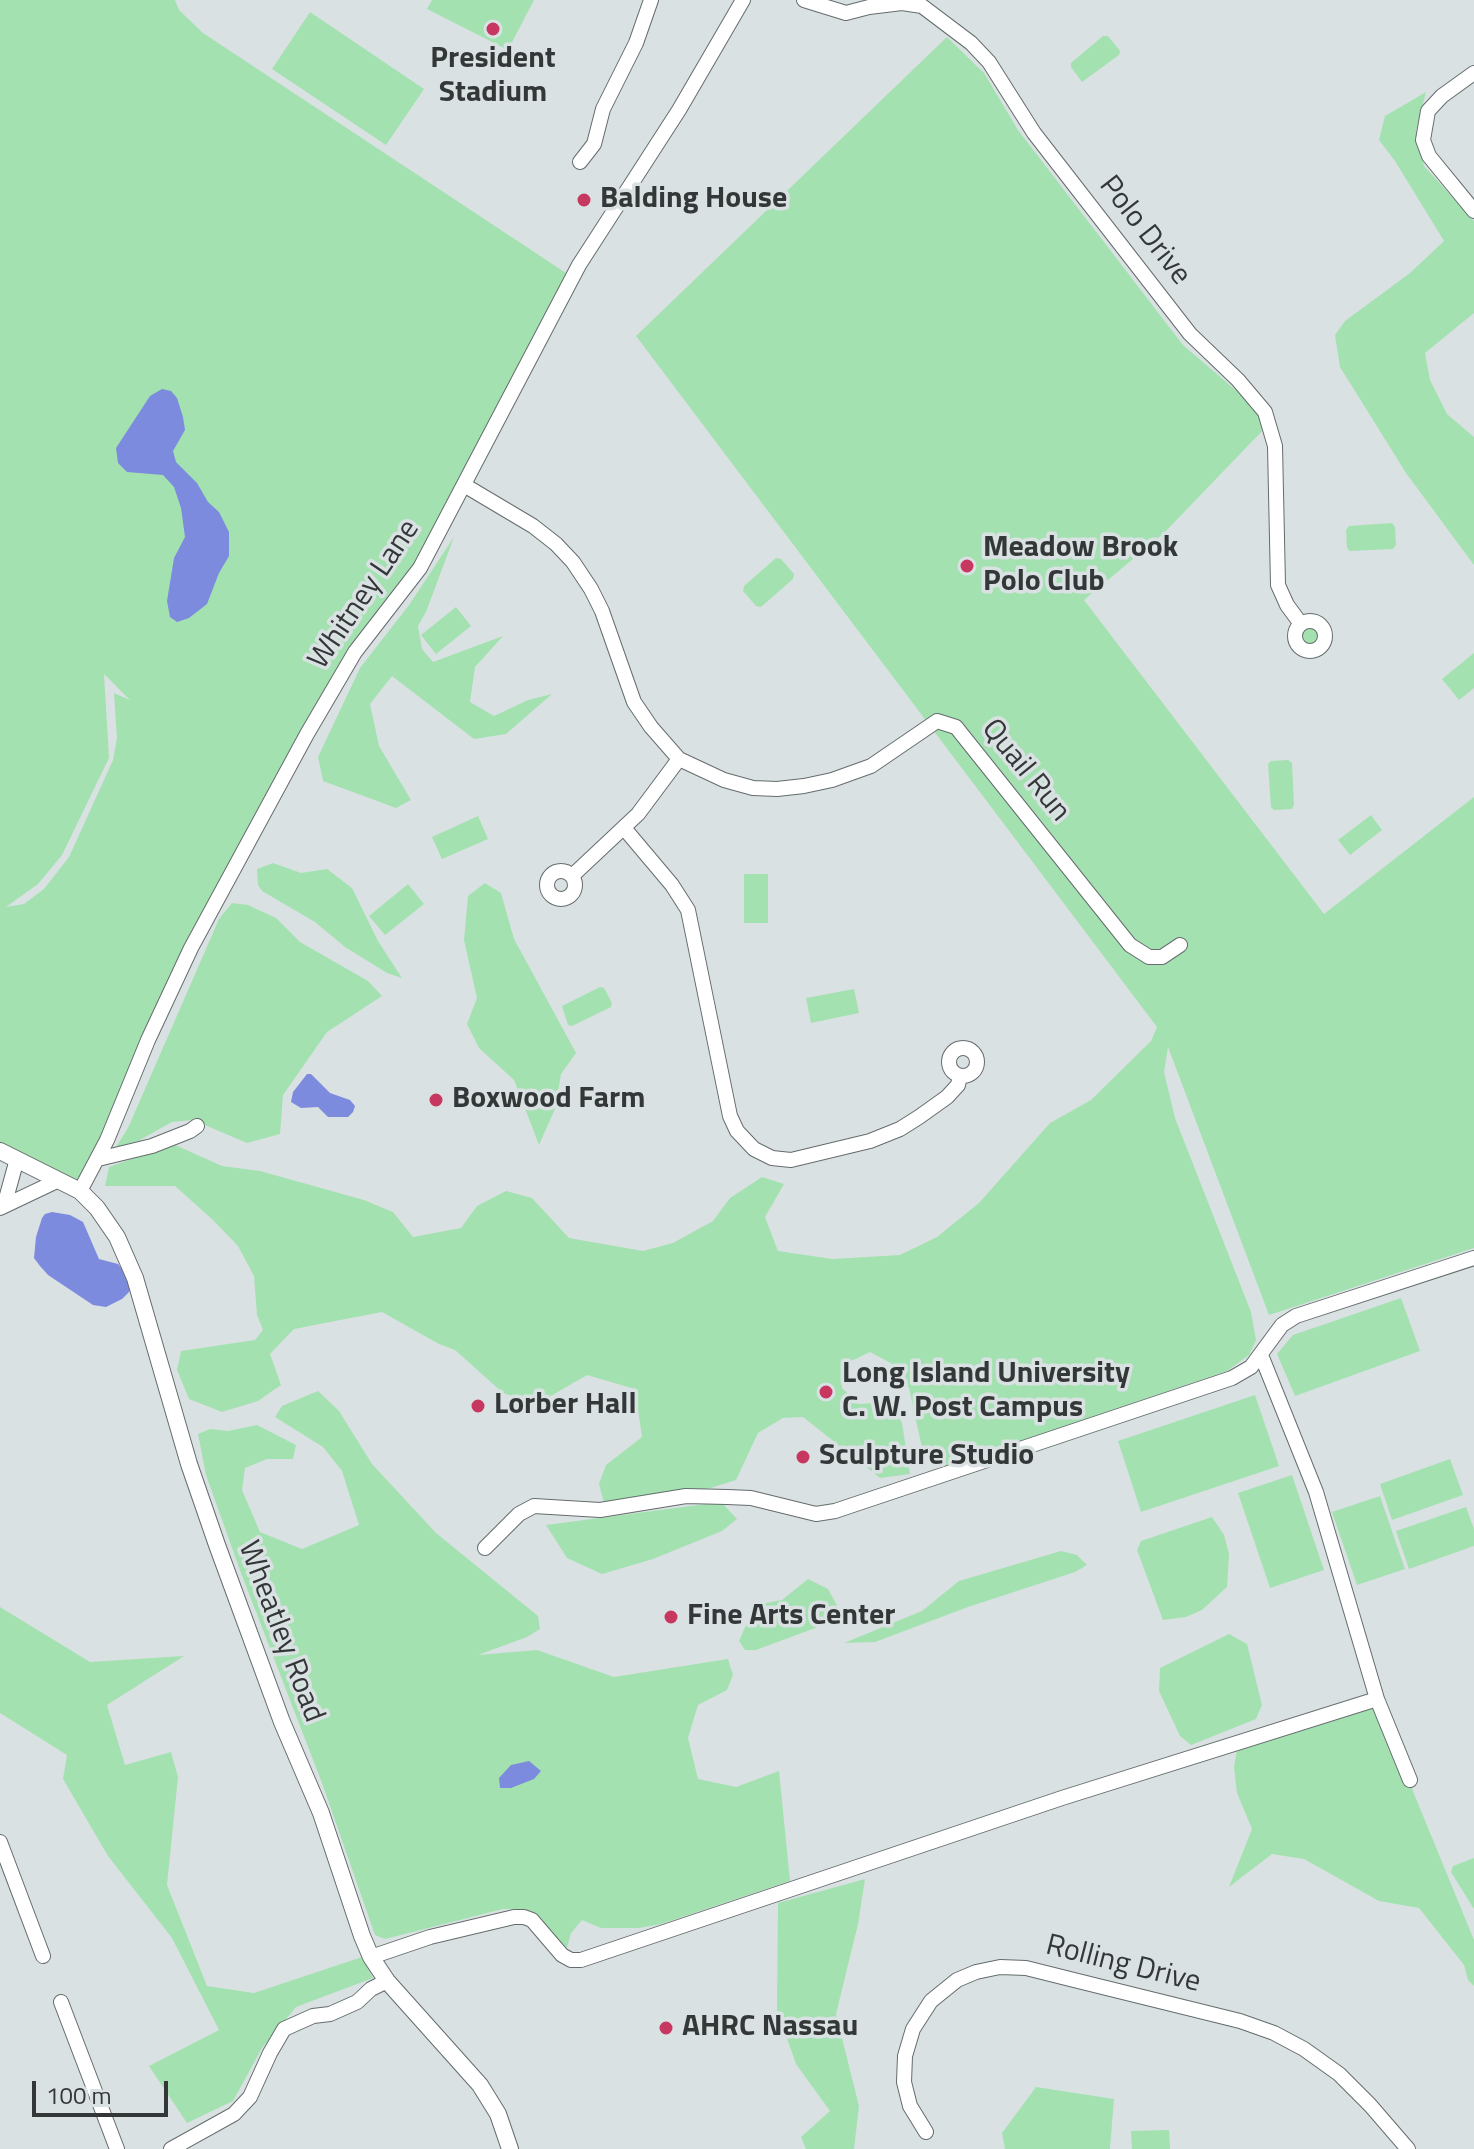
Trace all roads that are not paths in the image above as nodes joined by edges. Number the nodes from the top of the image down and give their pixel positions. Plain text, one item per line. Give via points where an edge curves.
1 (651, 0) edge
2 (743, 0) edge
3 (804, 0) edge
4 (1474, 73) edge
5 (580, 162) dead end
6 (1474, 211) edge
7 (464, 485) junction
8 (1301, 624) dead end
9 (679, 759) junction
10 (624, 828) junction
11 (572, 876) dead end
12 (1180, 945) dead end
13 (960, 1076) dead end
14 (197, 1126) dead end
15 (0, 1151) edge
16 (17, 1159) junction
17 (98, 1159) junction
18 (59, 1180) junction
19 (80, 1191) junction
20 (2, 1207) edge
21 (1474, 1258) edge
22 (1261, 1355) junction
23 (485, 1548) dead end
24 (1377, 1699) junction
25 (1410, 1780) dead end
26 (0, 1842) edge
27 (43, 1956) dead end
28 (371, 1957) junction
29 (387, 1981) junction
30 (61, 2002) dead end
31 (926, 2132) dead end
32 (117, 2149) edge
33 (171, 2149) edge
34 (510, 2149) edge
35 (1408, 2149) edge

1 - 5 street via 603,109 594,144
2 - 7 street, Whitney Lane via 579,265
3 - 8 street, Polo Drive via 846,13 902,3 922,6 989,62 1034,133 1190,334 1265,412 1275,446 1278,585
4 - 6 street via 1428,111 1423,140 1429,156
7 - 9 street, Quail Run via 533,526 573,562 602,611 634,702
7 - 17 street, Whitney Lane via 420,568 355,652 307,734 191,948
9 - 10 street
9 - 12 street, Quail Run via 753,788 791,788 871,766 937,721 956,727 1130,945 1149,957 1162,957
10 - 11 street
10 - 13 street via 688,910 730,1116 754,1149 791,1160 877,1138 947,1097
14 - 17 street via 152,1146
15 - 16 main road, Wheatley Road
16 - 18 main road, Wheatley Road
16 - 20 street
17 - 19 street, Whitney Lane
18 - 19 main road, Wheatley Road
18 - 20 street
19 - 28 main road, Wheatley Road via 117,1237 135,1278 217,1545
21 - 22 street via 1296,1316 1282,1325
22 - 23 street via 1232,1378 835,1511 816,1514 751,1498 686,1496 600,1510 534,1506
22 - 24 street via 1316,1492
24 - 25 street
24 - 28 street via 1076,1793 581,1960 562,1955 524,1917 430,1937
26 - 27 street
28 - 29 main road, Wheatley Road
29 - 33 street via 357,2002 284,2029 250,2097 234,2114
29 - 34 main road, Wheatley Road via 480,2085
30 - 32 street
31 - 35 street, Rolling Drive via 910,2106 904,2082 913,2029 931,2001 957,1980 1000,1967 1026,1968 1274,2033 1339,2074

